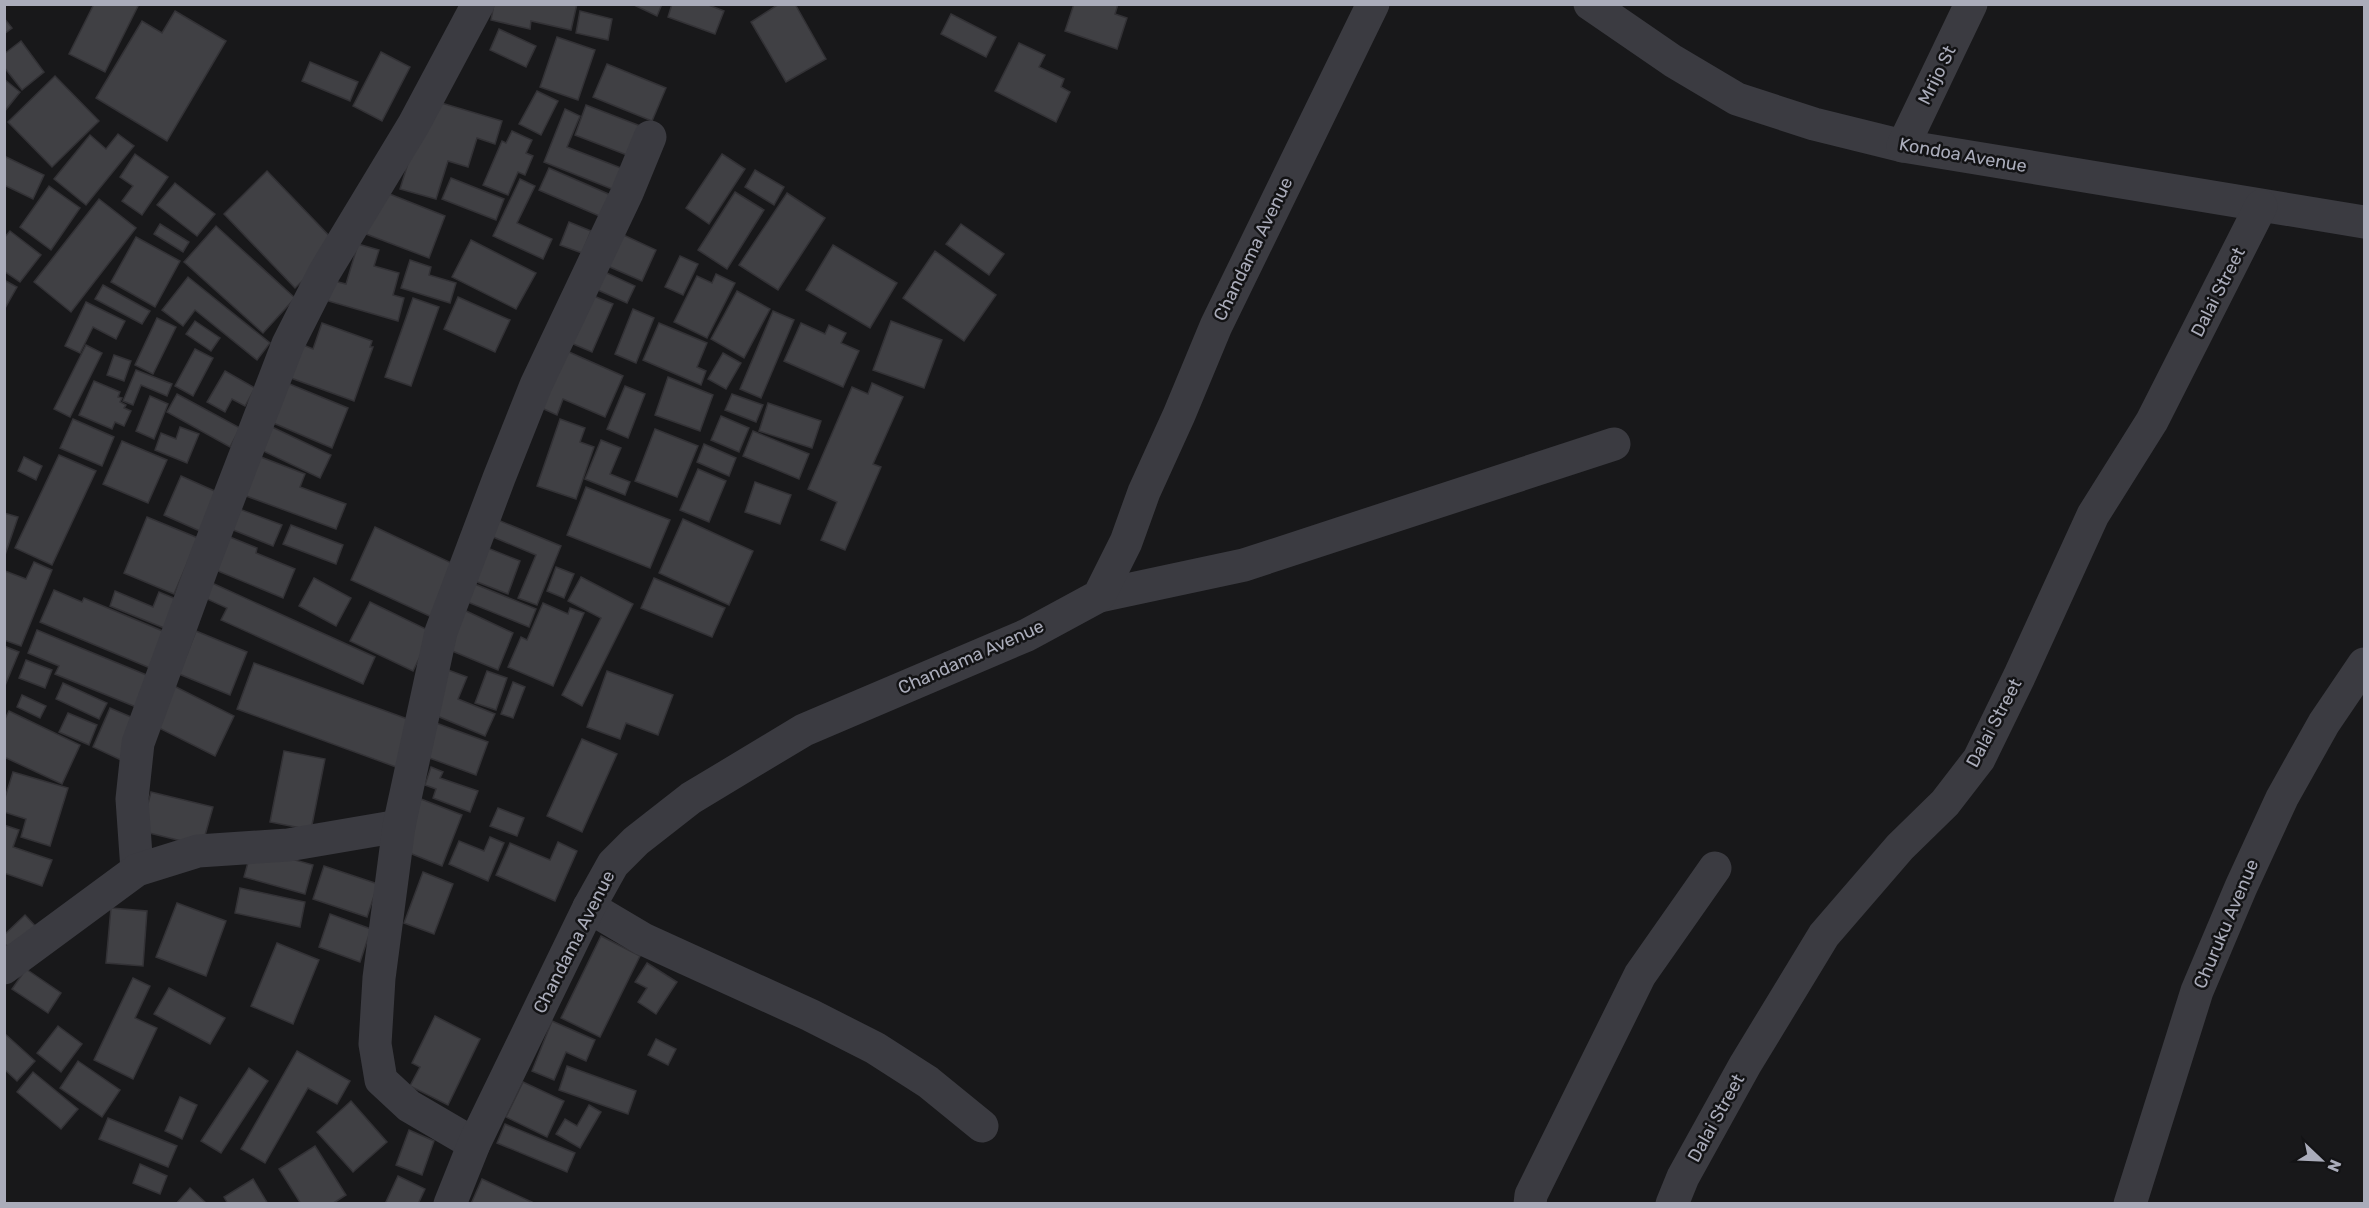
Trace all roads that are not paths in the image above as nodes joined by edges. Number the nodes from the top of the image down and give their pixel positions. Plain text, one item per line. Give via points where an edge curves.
1 (478, 4) edge
2 (1373, 4) edge
3 (1590, 4) edge
4 (1971, 4) edge
5 (650, 137) dead end
6 (1903, 146) junction
7 (2261, 206) junction
8 (2364, 222) edge
9 (1614, 444) dead end
10 (1100, 596) junction
11 (2364, 664) edge
12 (399, 826) junction
13 (1715, 868) dead end
14 (137, 870) junction
15 (588, 907) junction
16 (4, 968) edge
17 (982, 1126) dead end
18 (474, 1144) junction
19 (450, 1203) edge
20 (1530, 1203) edge
21 (1672, 1203) edge
22 (2130, 1203) edge

1 - 14 street via 414,124 324,273 288,344 138,742 132,800
2 - 10 street, Chandama Avenue via 1216,326
3 - 6 street, Kondoa Avenue via 1737,99 1814,124
4 - 6 street, Mrijo St
5 - 12 street via 536,386 441,632
6 - 7 street, Kondoa Avenue
7 - 8 street, Kondoa Avenue
7 - 21 street, Dalai Street via 2152,421 2093,515 1979,759 1945,803 1900,847 1824,934 1745,1065
9 - 10 street via 1244,565
10 - 15 street, Chandama Avenue via 1026,635 804,730 691,798 613,864
11 - 22 street, Churuku Avenue via 2324,723 2282,798 2241,887 2197,991
12 - 14 street via 288,845 198,851
12 - 18 street via 379,978 375,1044 381,1080 409,1106
13 - 20 street via 1640,975
14 - 16 street
15 - 17 street via 653,944 875,1048 928,1082
15 - 18 street, Chandama Avenue
18 - 19 street, Chandama Avenue

